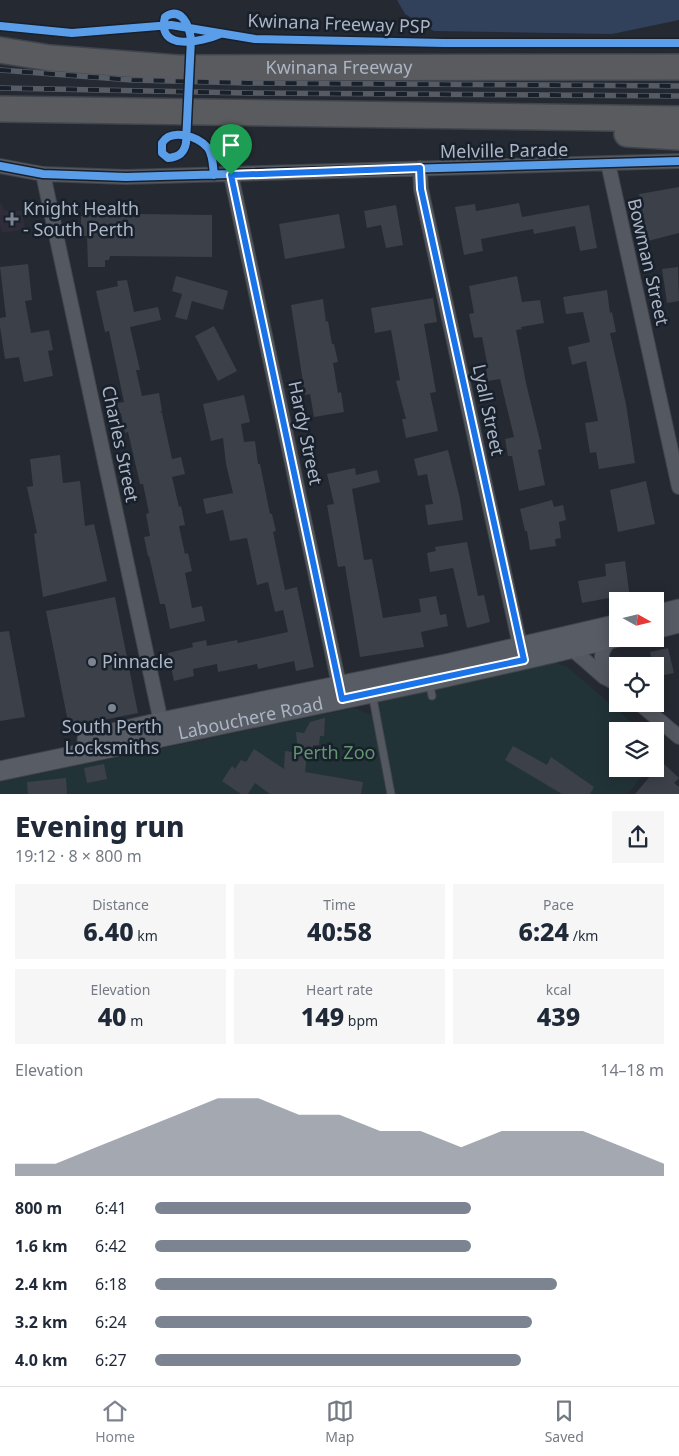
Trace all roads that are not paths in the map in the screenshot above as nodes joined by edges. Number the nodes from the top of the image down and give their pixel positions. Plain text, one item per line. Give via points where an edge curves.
1 (0, 50) edge
2 (679, 67) edge
3 (0, 109) edge
4 (531, 118) junction
5 (679, 119) edge
6 (679, 137) edge
7 (679, 161) edge
8 (608, 163) junction
9 (0, 166) edge
10 (420, 168) junction
11 (43, 174) junction
12 (231, 175) junction
13 (679, 487) edge
14 (679, 609) edge
15 (664, 613) edge
16 (679, 623) edge
17 (664, 627) edge
18 (609, 635) edge
19 (582, 643) junction
20 (522, 653) junction
21 (609, 671) edge
22 (609, 680) edge
23 (341, 692) junction
24 (372, 694) junction
25 (649, 712) edge
26 (161, 722) junction
27 (679, 737) edge
28 (0, 757) edge
29 (0, 771) edge
30 (391, 794) edge

1 - 2 highway, Kwinana Freeway via 50,58 178,68
3 - 4 highway
4 - 5 highway
4 - 6 highway via 629,135
7 - 8 street, Melville Parade
8 - 10 street, Melville Parade
8 - 13 street, Bowman Street
9 - 11 street, Melville Parade
10 - 12 street, Melville Parade
10 - 20 street, Lyall Street via 423,198
11 - 12 street, Melville Parade via 126,177
11 - 26 street, Charles Street
12 - 23 street, Hardy Street
14 - 15 main road
16 - 17 main road
18 - 19 main road, Labouchere Road
19 - 20 main road, Labouchere Road
19 - 21 street
19 - 22 street via 604,678
20 - 23 main road, Labouchere Road via 450,663
20 - 24 main road, Labouchere Road via 431,689
23 - 24 main road, Labouchere Road
23 - 26 main road, Labouchere Road
23 - 29 main road, Labouchere Road
24 - 30 lane
25 - 27 street
26 - 28 main road, Labouchere Road

